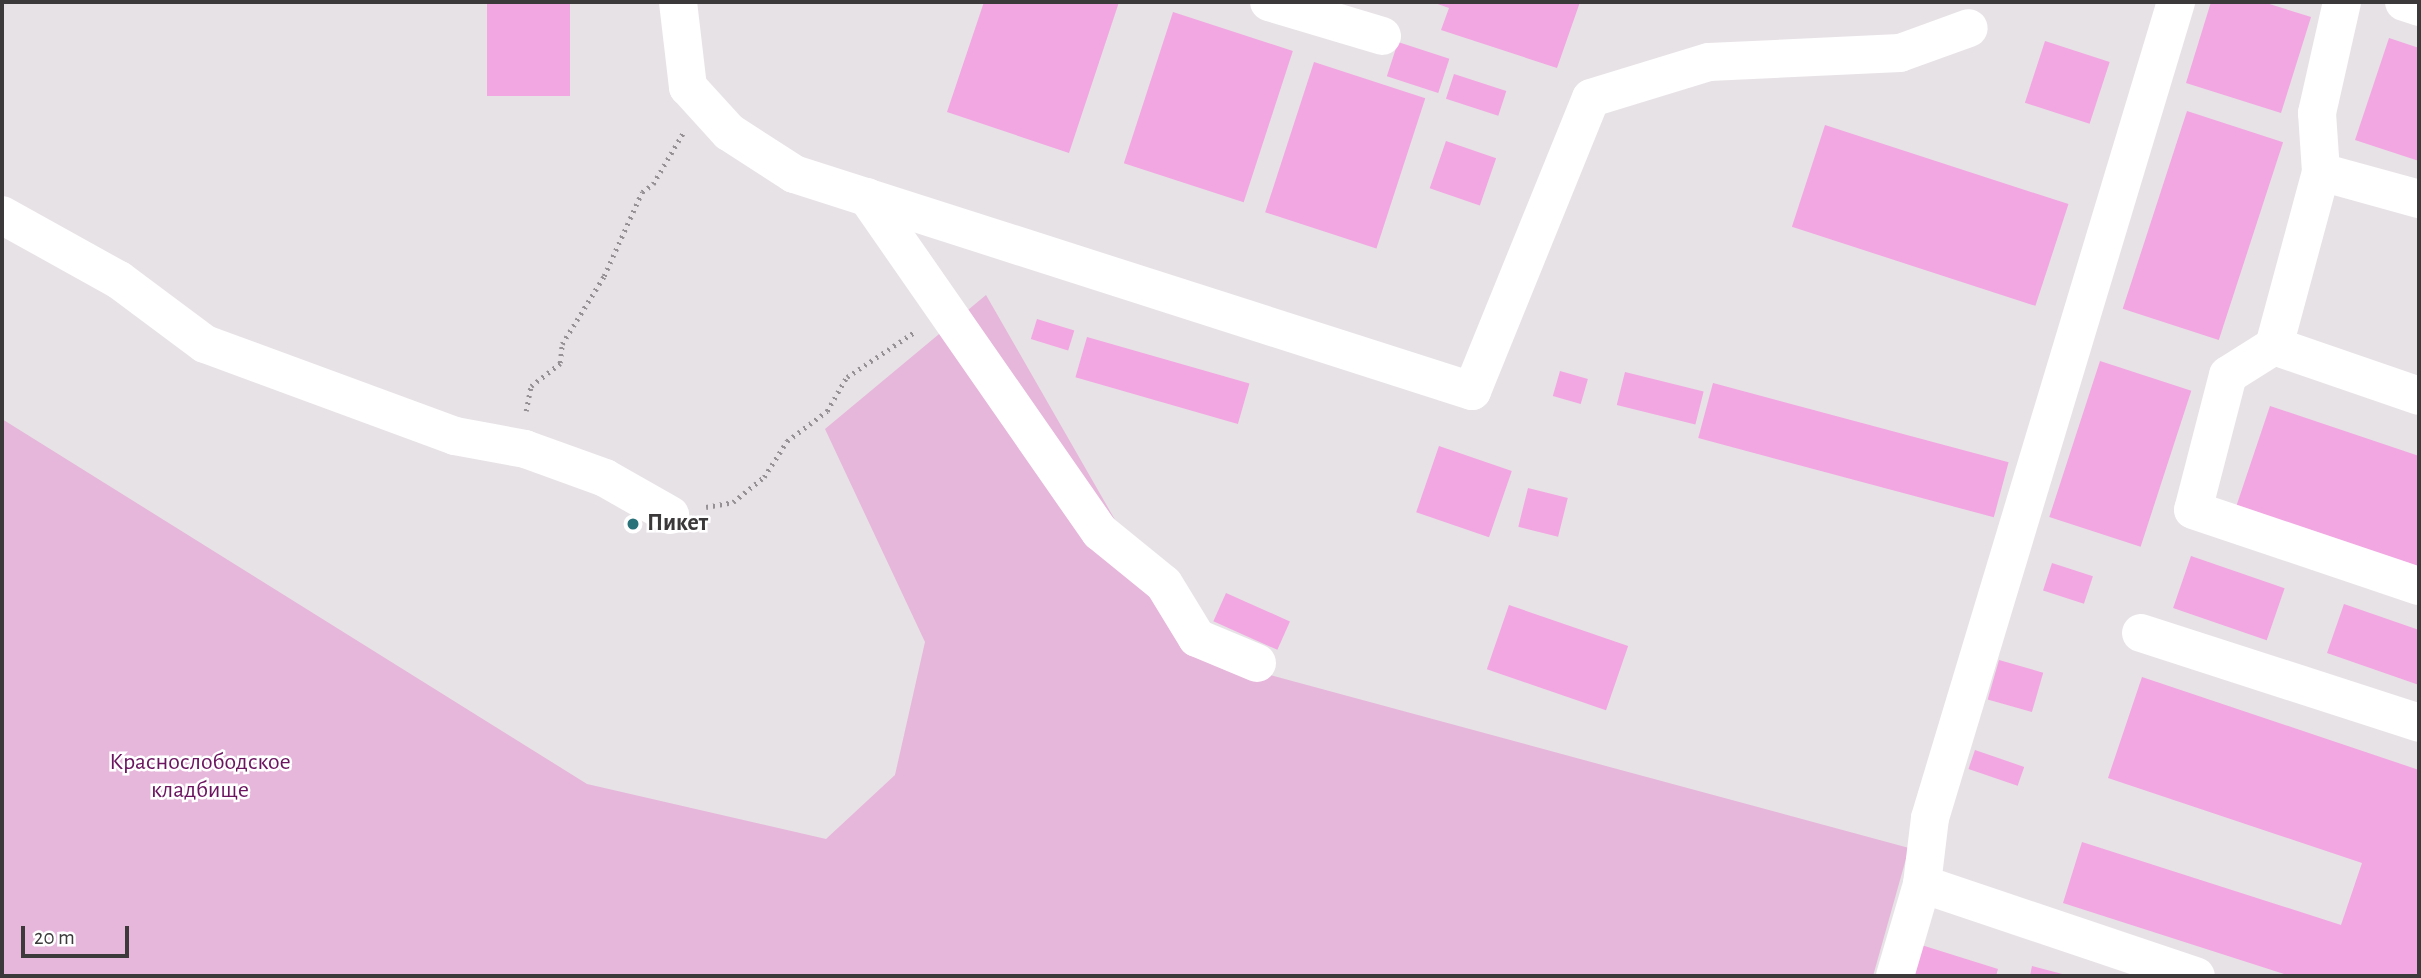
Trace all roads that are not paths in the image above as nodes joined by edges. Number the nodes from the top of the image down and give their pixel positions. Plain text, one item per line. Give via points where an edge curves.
1 (1269, 2) edge
2 (2176, 2) edge
3 (2342, 2) edge
4 (2403, 2) edge
5 (2419, 7) edge
6 (677, 11) edge
7 (1969, 27) dead end
8 (1381, 36) dead end
9 (2321, 172) junction
10 (867, 197) junction
11 (2419, 199) edge
12 (2, 215) edge
13 (2274, 346) junction
14 (2419, 396) edge
15 (670, 515) road end
16 (2419, 586) edge
17 (2141, 633) dead end
18 (1257, 663) dead end
19 (2419, 723) edge
20 (1922, 884) junction
21 (1895, 976) edge
22 (2196, 976) edge

1 - 8 lane
2 - 20 lane via 1930,818
3 - 9 lane via 2317,113
4 - 5 lane
6 - 10 lane via 688,87 729,132 794,174
7 - 10 lane via 1900,53 1709,62 1591,97 1472,391
9 - 11 lane
9 - 13 lane
10 - 18 lane via 1100,532 1164,584 1197,638
12 - 15 lane via 119,280 205,344 455,436 509,446 605,478
13 - 14 lane
13 - 16 lane via 2228,375 2193,510
17 - 19 lane
20 - 21 lane
20 - 22 lane

